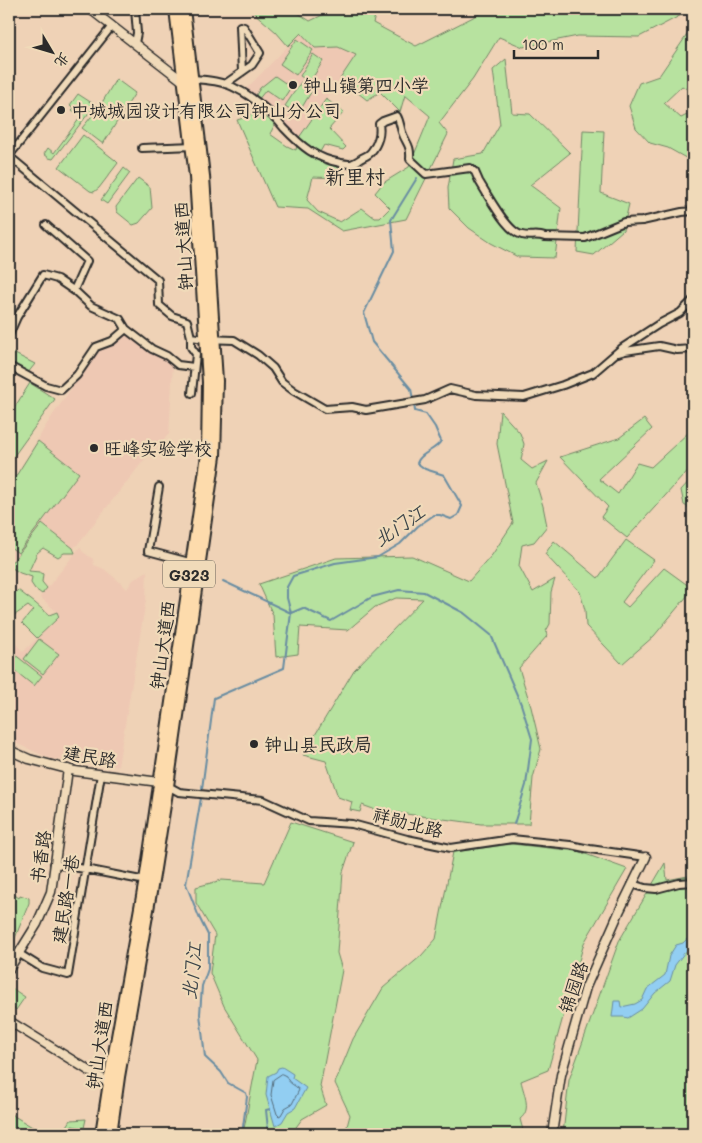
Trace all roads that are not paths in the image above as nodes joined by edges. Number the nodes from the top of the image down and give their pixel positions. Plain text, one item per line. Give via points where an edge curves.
1 (90, 9) edge
2 (135, 9) edge
3 (175, 9) edge
4 (184, 9) edge
5 (112, 26) junction
6 (135, 43) junction
7 (242, 72) junction
8 (188, 81) junction
9 (226, 84) junction
10 (196, 146) junction
11 (142, 148) dead end
12 (9, 156) edge
13 (693, 211) edge
14 (46, 225) dead end
15 (74, 290) junction
16 (693, 300) edge
17 (126, 329) junction
18 (9, 335) edge
19 (190, 337) junction
20 (210, 339) junction
21 (693, 349) edge
22 (614, 355) junction
23 (9, 366) edge
24 (194, 367) junction
25 (192, 393) dead end
26 (159, 487) dead end
27 (195, 564) junction
28 (9, 750) edge
29 (68, 769) junction
30 (101, 774) junction
31 (164, 784) junction
32 (646, 857) joint
33 (54, 864) junction
34 (85, 868) junction
35 (149, 882) junction
36 (693, 882) edge
37 (632, 884) junction
38 (18, 953) junction
39 (9, 969) edge
40 (9, 1021) edge
41 (114, 1083) junction
42 (101, 1134) edge
43 (112, 1134) edge
44 (552, 1134) edge

1 - 5 street
2 - 6 street via 138,33
3 - 8 highway, 钟山大道西 / G323
4 - 8 highway, 钟山大道西 / G323
5 - 6 street
5 - 12 street
6 - 8 street
7 - 7 street via 260,53 244,27 240,26
7 - 9 street
8 - 9 street via 213,80
8 - 10 highway, 钟山大道西 / G323
9 - 13 street via 269,112 308,151 332,162 350,164 369,155 379,137 379,124 397,116 410,148 410,159 426,174 470,168 510,228 521,235 585,238 624,222
10 - 11 street
10 - 20 highway, 钟山大道西 / G323 via 204,176
12 - 19 street via 158,280 159,305 172,316 187,321
14 - 15 street via 87,261
15 - 17 street via 91,306 120,319
15 - 18 street via 43,275
16 - 22 street via 680,313
17 - 23 street via 112,341 96,347 77,375 61,390 46,386
17 - 24 street via 178,365
19 - 20 street
19 - 24 street via 196,354
20 - 22 street via 234,340 273,368 282,382 325,409 352,407 366,410 425,400 450,389 476,395 524,397 593,373
20 - 27 highway, 钟山大道西 / G323 via 217,381 215,456
21 - 22 street via 659,346
24 - 25 street
26 - 27 street via 148,551
27 - 31 highway, 钟山大道西 / G323
28 - 29 street, 建民路
29 - 30 street, 建民路
29 - 33 street, 书香路
30 - 31 street, 建民路
30 - 34 street, 建民路一巷
31 - 32 street, 祥勋北路 via 179,792 263,800 309,821 352,824 451,848 512,840
31 - 35 highway, 钟山大道西 / G323
32 - 37 street, 锦园路
33 - 34 street
33 - 38 street, 书香路 via 51,892 37,924
34 - 35 street
34 - 38 street, 建民路一巷 via 68,975 42,968
35 - 41 highway, 钟山大道西 / G323 via 118,1077
36 - 37 street via 656,888
37 - 44 street, 锦园路 via 586,987 561,1075
38 - 39 street, 书香路
40 - 41 street
41 - 42 highway, 钟山大道西 / G323
41 - 43 highway, 钟山大道西 / G323

